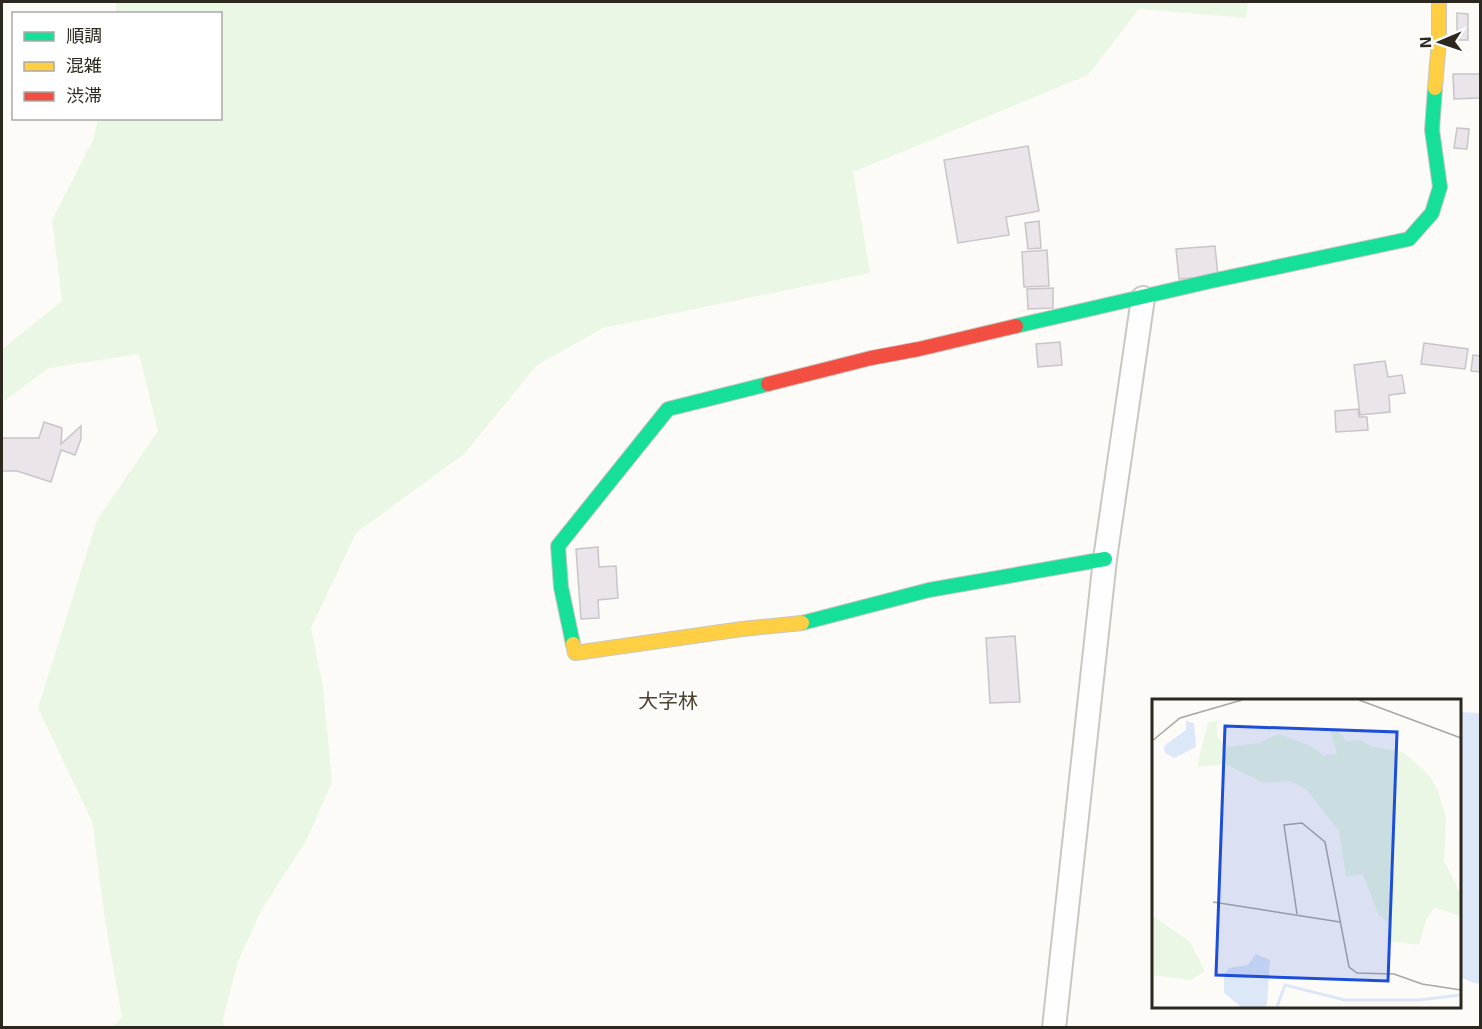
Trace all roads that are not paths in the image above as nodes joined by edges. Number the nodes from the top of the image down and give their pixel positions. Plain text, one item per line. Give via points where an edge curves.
1 (1439, 2) edge
2 (1143, 298) junction
3 (1105, 559) junction
4 (1054, 1028) edge

1 - 2 street via 1432,130 1440,187 1432,213 1409,239
2 - 3 street
2 - 3 street via 871,358 668,409 558,546 561,587 575,653 802,623 929,590
3 - 4 street

